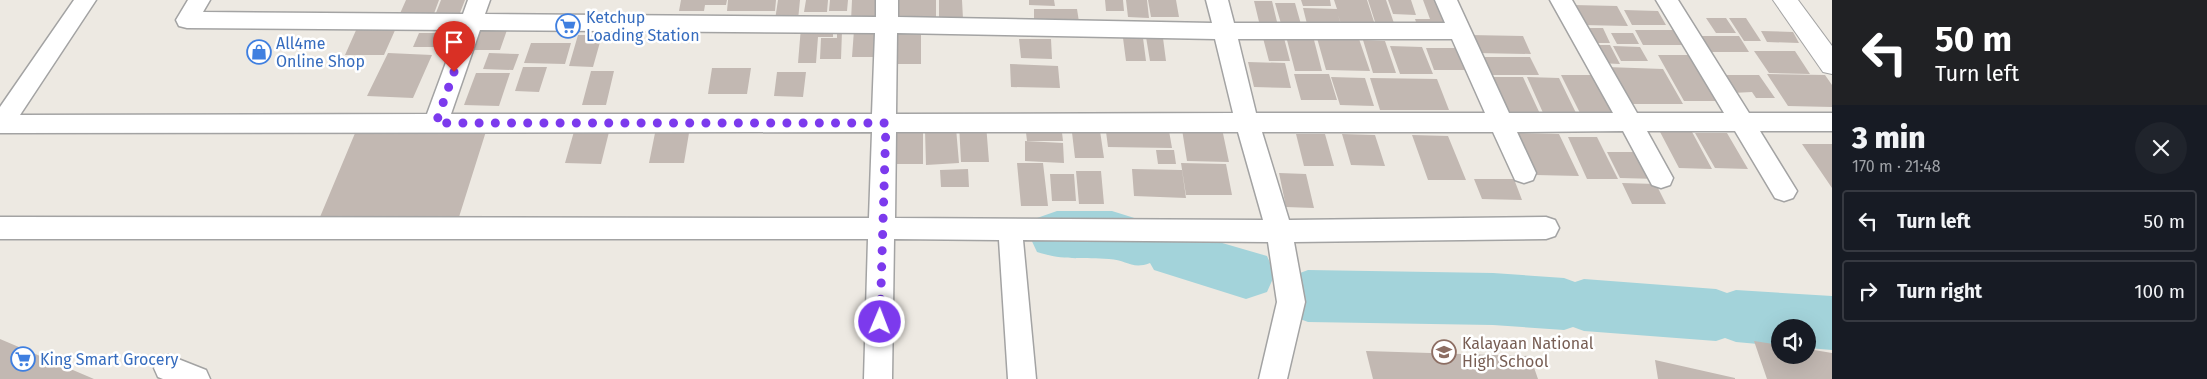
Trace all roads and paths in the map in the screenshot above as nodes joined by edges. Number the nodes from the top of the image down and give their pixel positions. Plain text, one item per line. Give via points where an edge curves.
1 (85, 0) edge
2 (199, 0) edge
3 (479, 0) edge
4 (887, 0) edge
5 (1217, 0) edge
6 (1446, 0) edge
7 (1562, 0) edge
8 (1667, 0) edge
9 (1786, 0) edge
10 (472, 21) junction
11 (887, 24) junction
12 (1224, 31) junction
13 (1460, 31) junction
14 (1832, 65) edge
15 (1500, 122) junction
16 (1631, 122) junction
17 (1743, 122) junction
18 (1832, 122) edge
19 (436, 123) junction
20 (886, 123) junction
21 (1247, 123) junction
22 (1524, 173) dead end
23 (1661, 178) dead end
24 (1784, 191) dead end
25 (0, 228) edge
26 (881, 228) junction
27 (1546, 228) dead end
28 (1279, 231) junction
29 (1011, 241) dead end
30 (168, 368) dead end
31 (196, 379) edge
32 (878, 379) edge
33 (1022, 379) edge
34 (1273, 379) edge

1 - 19 street via 1,124
2 - 10 street via 187,20
3 - 10 street
4 - 11 street
5 - 12 street
6 - 13 street
7 - 16 street
8 - 17 street
9 - 14 street
10 - 11 street
10 - 19 street
11 - 12 street
11 - 20 street
12 - 13 street
12 - 21 street
13 - 15 street
15 - 16 street
15 - 21 street
15 - 22 street
16 - 17 street
16 - 23 street
17 - 18 street
17 - 24 street
19 - 20 street
20 - 21 street
20 - 26 street
21 - 28 street
25 - 26 street
26 - 28 street
26 - 32 street
27 - 28 street
28 - 34 street via 1291,302
29 - 33 street
30 - 31 street

